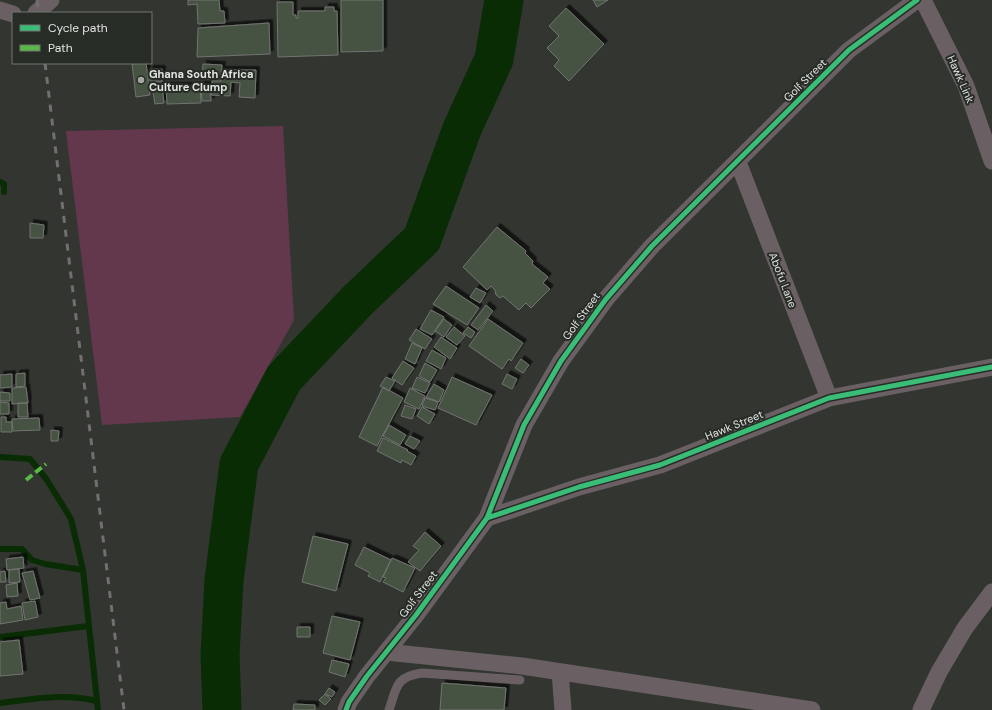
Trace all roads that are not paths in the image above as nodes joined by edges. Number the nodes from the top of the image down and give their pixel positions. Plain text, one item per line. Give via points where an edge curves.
1 (51, 0) edge
2 (916, 0) edge
3 (923, 0) edge
4 (0, 10) edge
5 (37, 12) edge
6 (12, 14) edge
7 (992, 161) edge
8 (738, 162) junction
9 (992, 367) edge
10 (829, 398) junction
11 (487, 518) junction
12 (992, 592) edge
13 (386, 652) junction
14 (560, 672) junction
15 (520, 680) dead end
16 (346, 710) edge
17 (389, 710) edge
18 (563, 710) edge
19 (812, 710) edge
20 (921, 710) edge

1 - 5 street
2 - 8 street, Golf Street via 849,50
3 - 7 street, Hawk Link via 966,86
4 - 6 street
8 - 10 street, Abofu Lane
8 - 11 street, Golf Street via 652,246 606,299 561,361 524,425
9 - 10 street, Hawk Street
10 - 11 street, Hawk Street via 660,465 579,487
11 - 13 street, Golf Street
12 - 20 street via 961,634
13 - 14 street
13 - 16 street, Golf Street via 366,676
14 - 18 street
14 - 19 street
15 - 17 lane via 422,673 408,675 399,681

